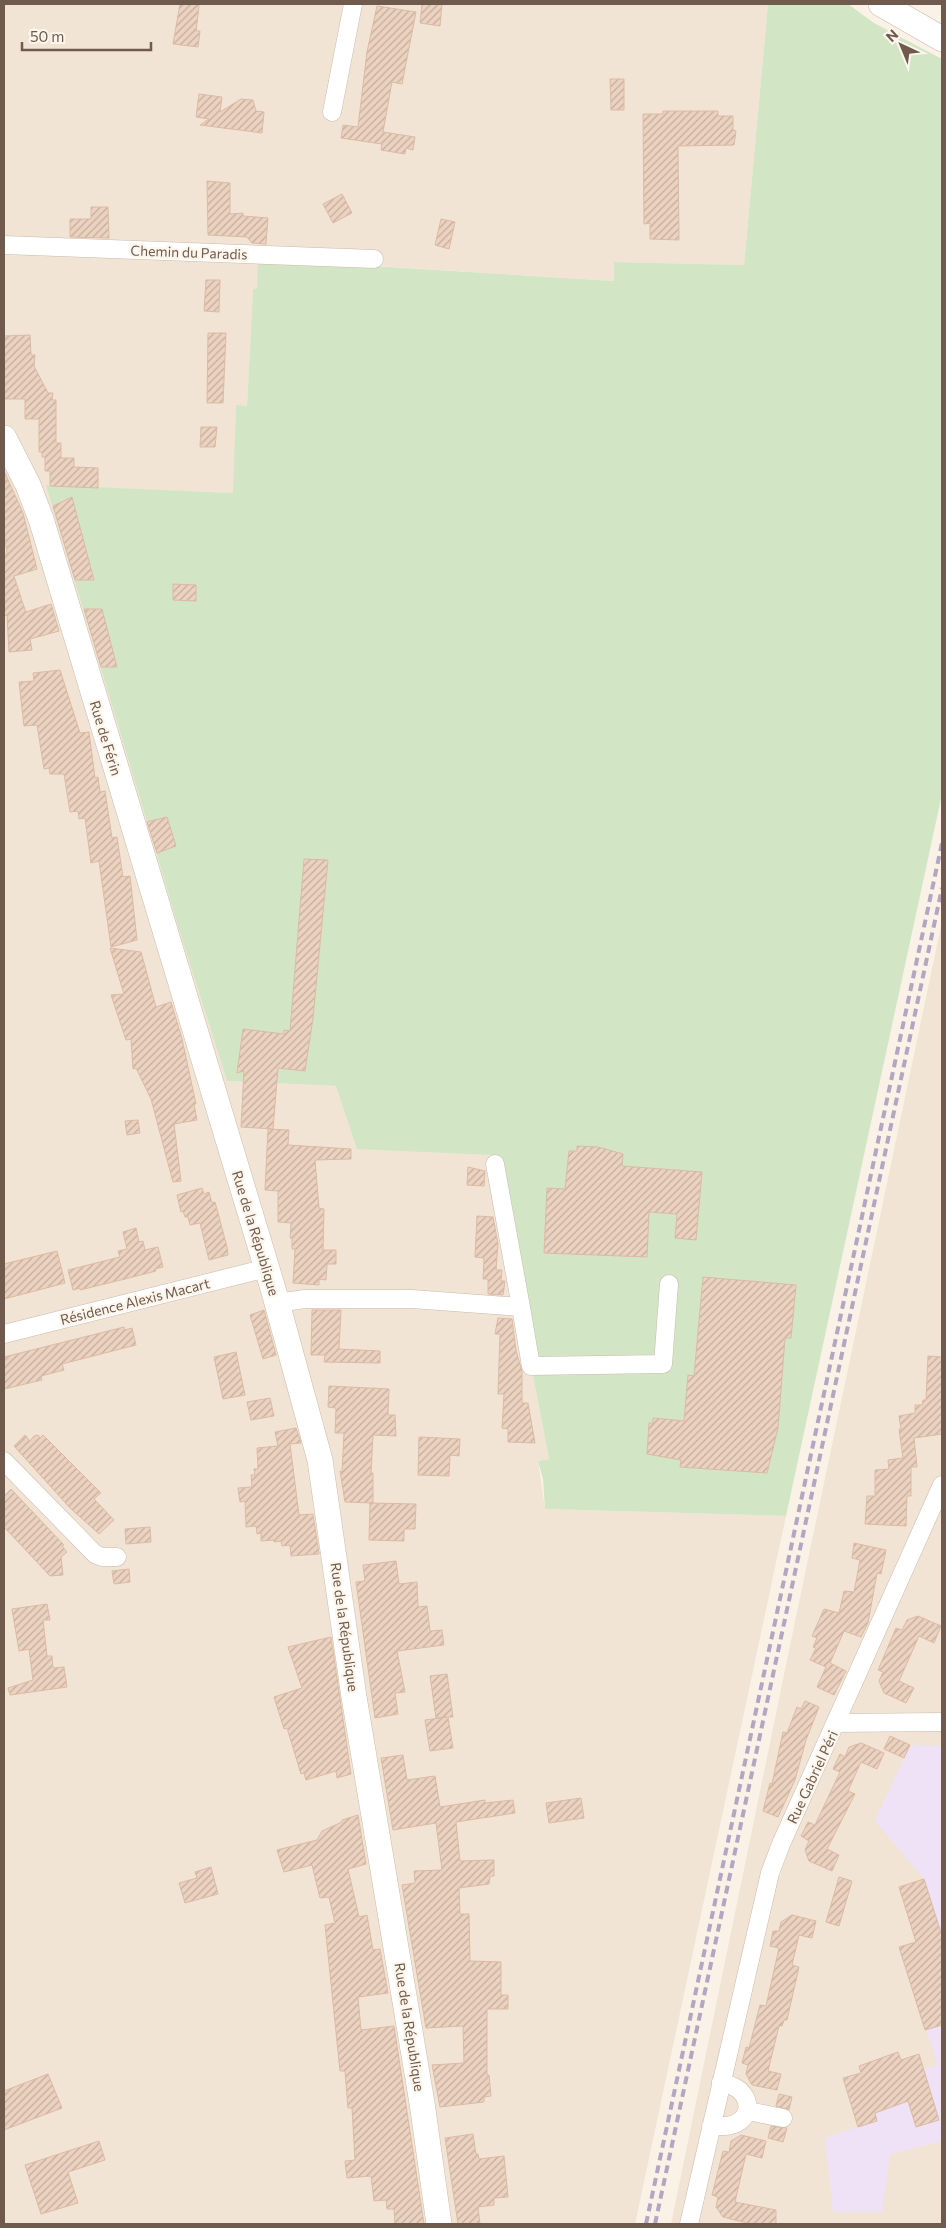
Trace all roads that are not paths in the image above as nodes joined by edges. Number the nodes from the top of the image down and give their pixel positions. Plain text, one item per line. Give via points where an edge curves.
1 (353, 4) edge
2 (881, 4) edge
3 (942, 39) edge
4 (332, 112) dead end
5 (4, 245) edge
6 (374, 259) dead end
7 (4, 438) edge
8 (198, 1042) joint
9 (495, 1164) dead end
10 (267, 1268) junction
11 (669, 1284) dead end
12 (276, 1303) junction
13 (521, 1307) junction
14 (4, 1334) edge
15 (4, 1461) edge
16 (942, 1485) edge
17 (117, 1557) dead end
18 (942, 1722) edge
19 (836, 1723) junction
20 (722, 2082) junction
21 (748, 2111) junction
22 (783, 2118) dead end
23 (711, 2126) junction
24 (439, 2224) edge
25 (689, 2224) edge

1 - 4 street
2 - 3 main road
5 - 6 street, Chemin du Paradis
7 - 8 main road, Rue de Férin via 28,484 41,519
8 - 10 main road, Rue de la République
9 - 13 street
10 - 12 main road, Rue de la République
10 - 14 street, Résidence Alexis Macart
11 - 13 street via 663,1364 531,1366
12 - 13 street via 305,1299 412,1299
12 - 24 main road, Rue de la République via 305,1399 324,1482
15 - 17 street via 95,1554
16 - 19 street, Rue Gabriel Péri
18 - 19 street
19 - 20 street, Rue Gabriel Péri via 770,1873
20 - 21 street via 738,2088 749,2105
20 - 23 street, Rue Gabriel Péri
21 - 22 street
21 - 23 street via 740,2122 730,2126
23 - 25 street, Rue Gabriel Péri

